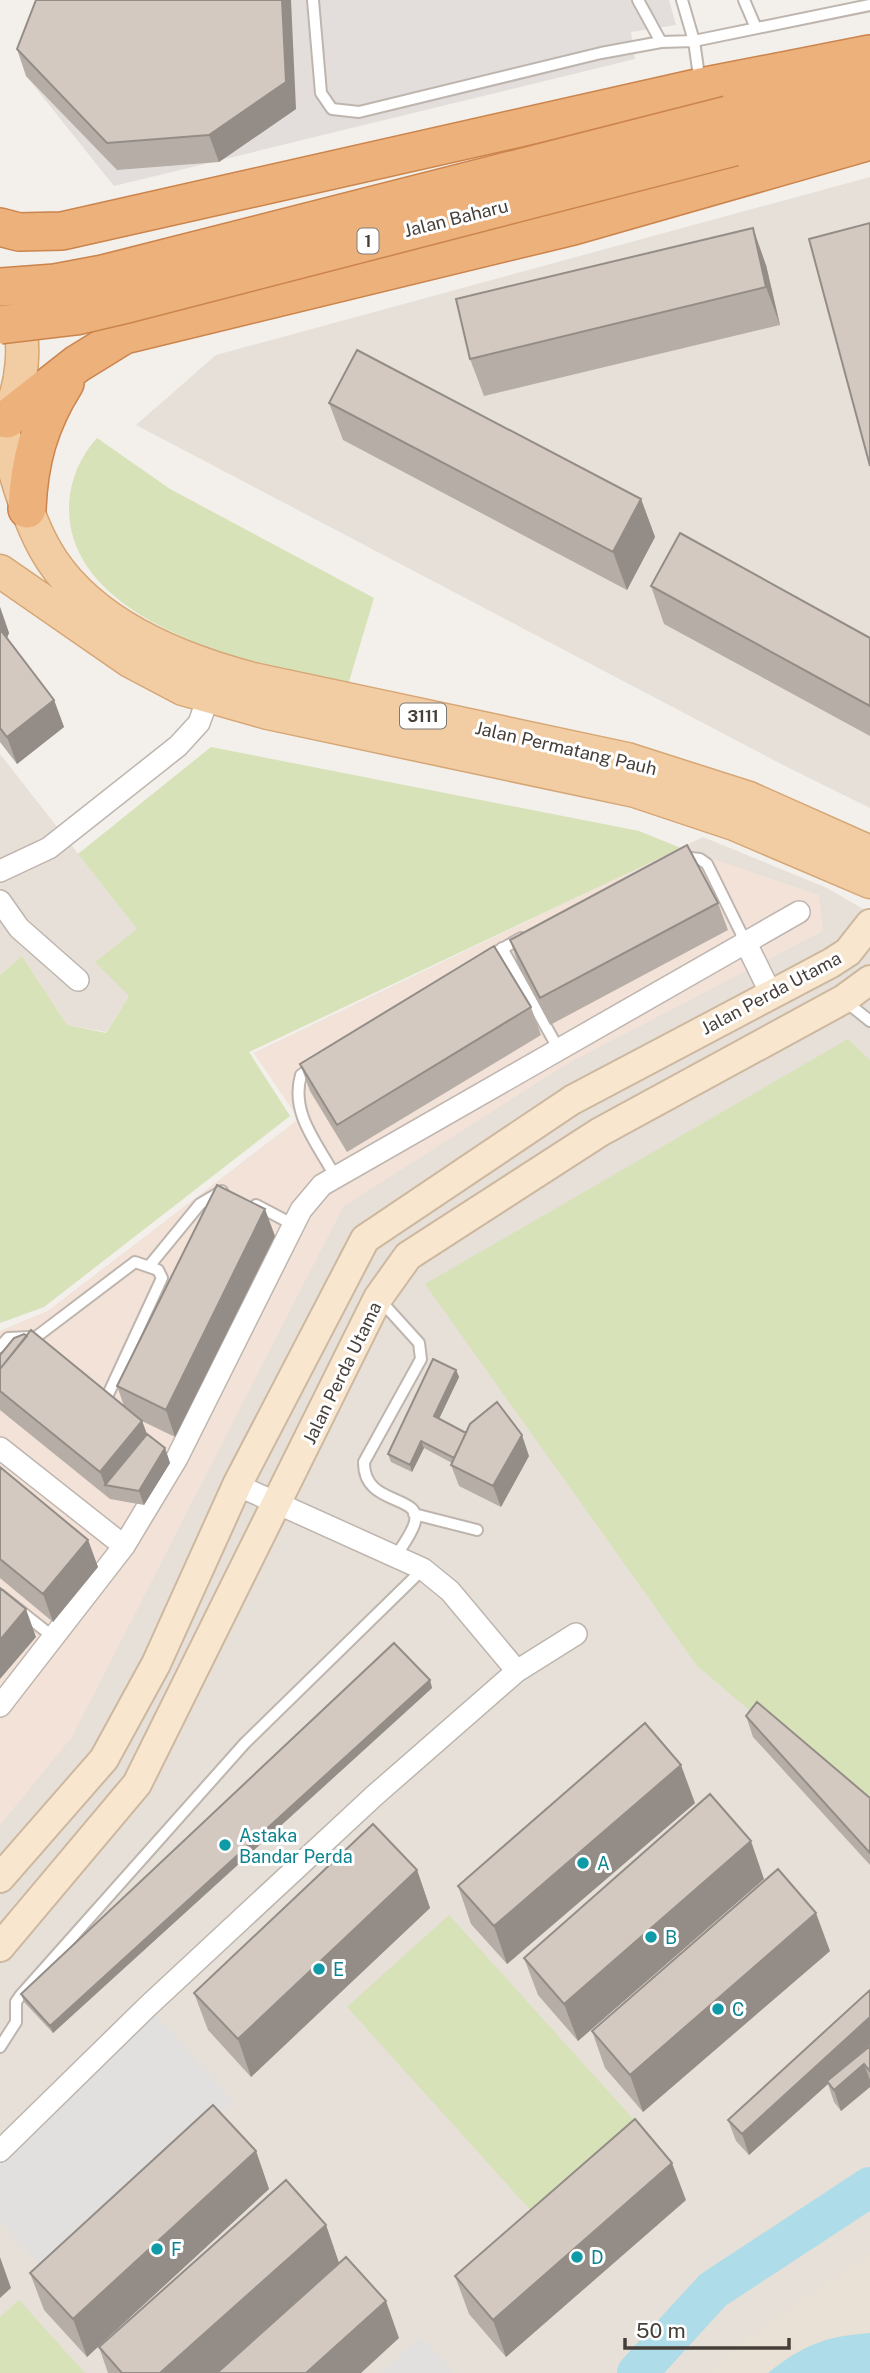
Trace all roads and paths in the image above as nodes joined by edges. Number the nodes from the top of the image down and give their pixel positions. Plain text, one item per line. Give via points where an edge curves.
1 (313, 0) edge
2 (638, 0) edge
3 (682, 0) edge
4 (744, 0) edge
5 (870, 5) edge
6 (756, 28) junction
7 (694, 41) junction
8 (661, 42) junction
9 (870, 54) edge
10 (870, 80) edge
11 (701, 87) junction
12 (870, 114) edge
13 (731, 131) junction
14 (870, 141) edge
15 (98, 223) junction
16 (0, 227) edge
17 (0, 269) edge
18 (0, 287) edge
19 (0, 325) edge
20 (124, 335) junction
21 (91, 354) junction
22 (3, 426) edge
23 (27, 509) junction
24 (0, 571) edge
25 (208, 698) junction
26 (870, 852) edge
27 (674, 860) edge
28 (0, 871) edge
29 (870, 883) edge
30 (0, 901) edge
31 (799, 912) dead end
32 (870, 924) edge
33 (526, 935) edge
34 (745, 941) junction
35 (502, 948) junction
36 (479, 962) edge
37 (78, 980) dead end
38 (870, 980) edge
39 (771, 994) junction
40 (844, 999) junction
41 (870, 1021) edge
42 (558, 1048) junction
43 (323, 1061) edge
44 (335, 1176) junction
45 (239, 1197) edge
46 (250, 1202) edge
47 (294, 1225) junction
48 (150, 1265) junction
49 (379, 1298) junction
50 (36, 1337) junction
51 (0, 1347) edge
52 (46, 1350) edge
53 (95, 1393) edge
54 (104, 1401) junction
55 (115, 1409) edge
56 (0, 1448) edge
57 (237, 1485) junction
58 (277, 1503) junction
59 (414, 1514) junction
60 (477, 1530) dead end
61 (124, 1546) junction
62 (397, 1555) junction
63 (423, 1569) junction
64 (0, 1595) edge
65 (576, 1634) dead end
66 (52, 1636) junction
67 (517, 1671) junction
68 (0, 1706) edge
69 (0, 1878) edge
70 (0, 1947) edge
71 (0, 2048) edge
72 (0, 2151) edge

1 - 8 lane via 321,93 332,109 359,112
2 - 8 lane
3 - 7 lane
4 - 6 lane
5 - 6 lane
6 - 7 lane
7 - 8 lane
7 - 11 lane
9 - 11 highway
10 - 13 highway, Jalan Baharu / 1
11 - 15 highway
12 - 13 highway, Jalan Baharu / 1
13 - 18 highway, Jalan Baharu / 1, bridge via 103,274
13 - 19 highway, Jalan Baharu / 1, bridge via 127,304 76,316
14 - 20 highway via 573,226
15 - 16 highway via 41,232
15 - 20 highway via 80,251 82,287 94,315
17 - 22 main road via 12,291 22,333 21,377
20 - 21 highway
21 - 22 highway
21 - 23 highway via 67,379 49,408 33,452
22 - 23 main road, Jalan Permatang Pauh / 3111
23 - 26 main road, Jalan Permatang Pauh / 3111 via 56,564 100,610 141,637 192,660 316,695 665,770 749,798
24 - 25 main road, Jalan Permatang Pauh / 3111 via 130,661
25 - 28 street via 199,723 178,746 49,848
25 - 29 main road, Jalan Permatang Pauh / 3111 via 635,791 734,824
27 - 34 lane via 691,856 707,864
30 - 37 street via 19,928
31 - 34 street
32 - 39 street, Jalan Perda Utama via 848,952
33 - 35 lane
34 - 39 street
34 - 42 street
35 - 36 lane
35 - 42 lane
38 - 40 street, Jalan Perda Utama
39 - 57 street, Jalan Perda Utama via 572,1100 365,1238
40 - 41 lane
40 - 49 street, Jalan Perda Utama via 600,1132 408,1256
42 - 44 street
43 - 44 lane via 300,1075 296,1092 298,1108
44 - 47 street via 311,1197
45 - 48 lane via 219,1191 201,1204
46 - 47 lane
47 - 61 street
48 - 50 lane via 135,1262
48 - 54 lane via 162,1278
49 - 58 street, Jalan Perda Utama
49 - 59 lane via 419,1343 421,1359 364,1462 364,1476 371,1488 409,1506
50 - 51 lane via 8,1338
50 - 52 lane
53 - 54 lane
54 - 55 lane
56 - 61 street
57 - 58 street
57 - 69 street, Jalan Perda Utama via 156,1664 104,1759
58 - 62 street
58 - 70 street, Jalan Perda Utama via 137,1784
59 - 60 lane
59 - 62 lane via 415,1523
61 - 66 street
62 - 63 street
63 - 67 street via 450,1591
63 - 71 lane via 245,1743 20,1996 16,2022
64 - 66 lane
65 - 67 street
66 - 68 street
67 - 72 street via 374,1796

